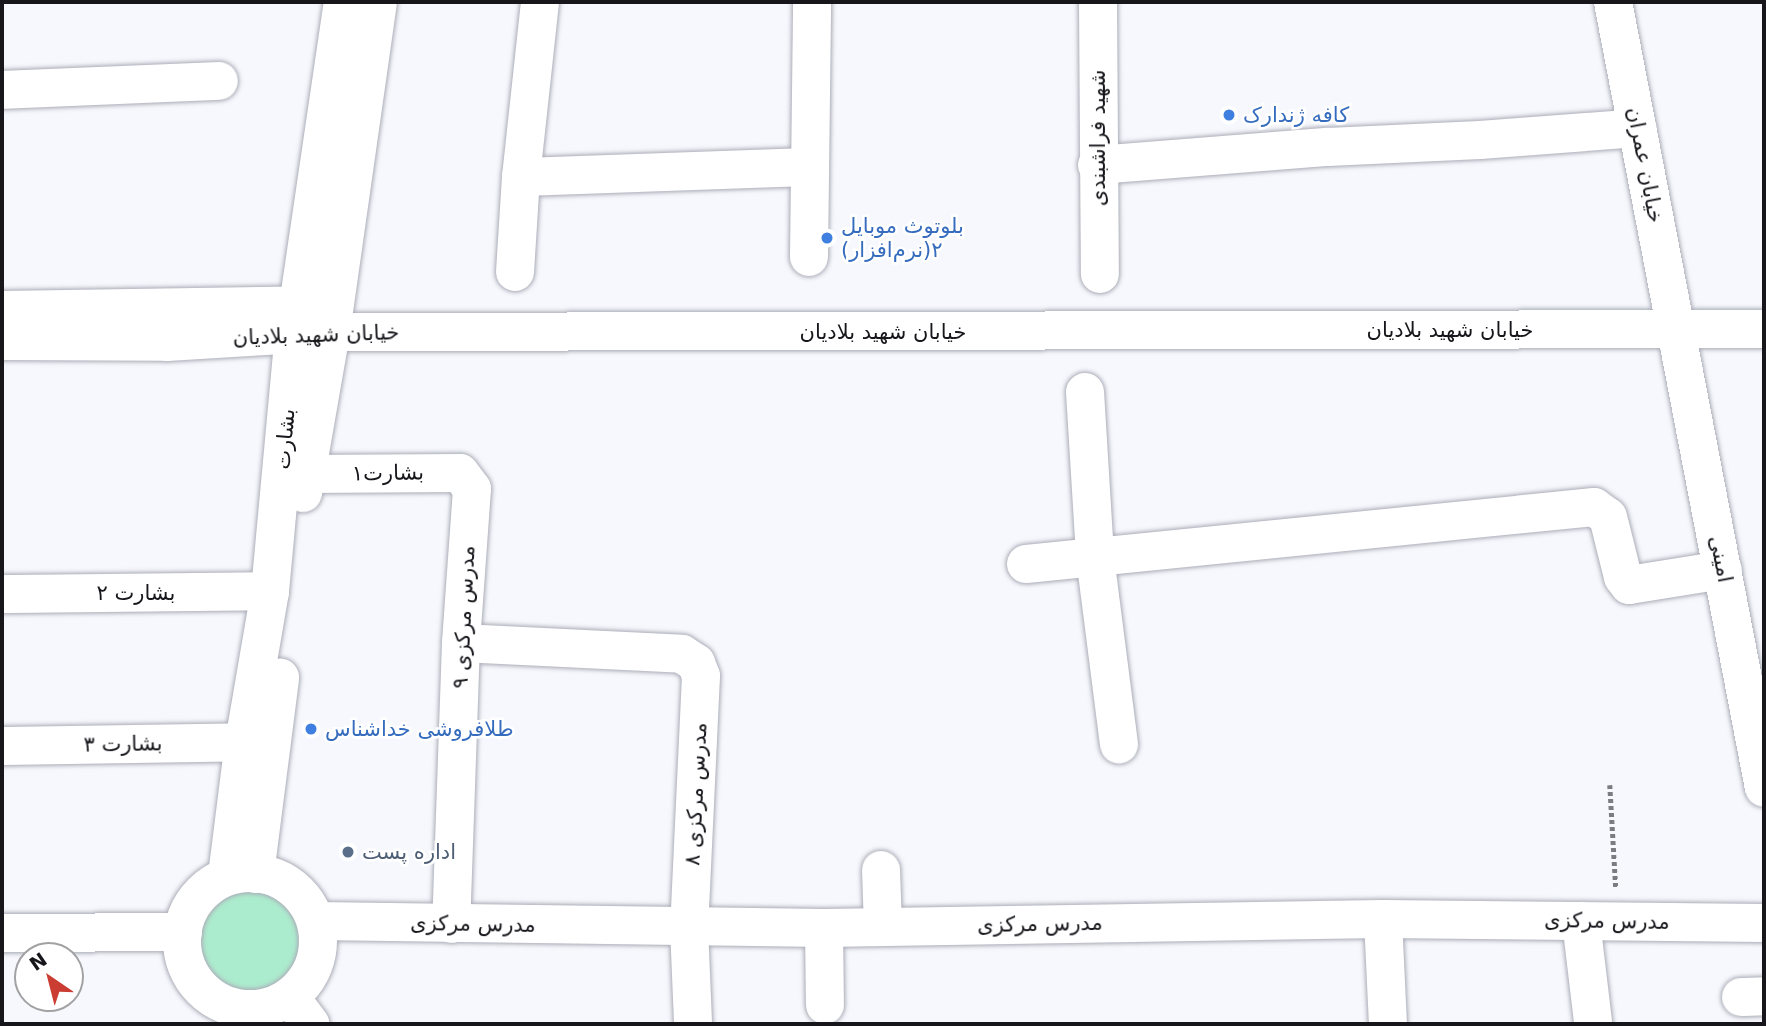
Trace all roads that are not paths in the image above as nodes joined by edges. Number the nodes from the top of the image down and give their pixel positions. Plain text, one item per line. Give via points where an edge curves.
1 (343, 2) edge
2 (378, 2) edge
3 (540, 2) edge
4 (813, 2) edge
5 (1101, 2) edge
6 (1613, 2) edge
7 (219, 81) dead end
8 (2, 90) edge
9 (1638, 128) junction
10 (1097, 165) junction
11 (810, 167) junction
12 (521, 177) junction
13 (809, 257) dead end
14 (515, 272) dead end
15 (1100, 274) dead end
16 (2, 310) edge
17 (315, 319) junction
18 (1677, 329) junction
19 (1764, 329) edge
20 (2, 341) edge
21 (1085, 392) dead end
22 (306, 474) junction
23 (467, 479) joint
24 (1095, 557) junction
25 (1026, 564) dead end
26 (1723, 570) junction
27 (270, 591) junction
28 (2, 594) edge
29 (461, 643) junction
30 (244, 742) junction
31 (1119, 744) dead end
32 (2, 746) edge
33 (1764, 789) edge
34 (881, 870) dead end
35 (241, 875) junction
36 (1383, 919) junction
37 (316, 921) junction
38 (1599, 921) junction
39 (1764, 923) edge
40 (451, 924) junction
41 (689, 927) junction
42 (883, 927) junction
43 (824, 928) junction
44 (183, 932) junction
45 (2, 933) edge
46 (825, 1005) dead end
47 (285, 1013) edge
48 (227, 1015) edge
49 (1593, 1023) edge
50 (693, 1024) edge
51 (1388, 1024) edge

1 - 17 street, بشارت
2 - 17 street, بشارت
3 - 12 street
4 - 11 street
5 - 10 street, شهید فراشبندی
6 - 9 street, خیابان عمران
7 - 8 street
9 - 10 street
9 - 18 street, خیابان عمران
10 - 15 street, شهید فراشبندی
11 - 12 street
11 - 13 street
12 - 14 street
16 - 17 street, خیابان شهید بلادیان
17 - 18 street, خیابان شهید بلادیان
17 - 20 street, خیابان شهید بلادیان via 167,342
17 - 22 street, بشارت
17 - 27 street, بشارت
18 - 19 street, خیابان شهید بلادیان
18 - 26 street, امینی
21 - 24 street
22 - 23 street, بشارت۱ via 460,472
22 - 35 street, بشارت
23 - 29 street, مدرس مرکزی ۹ via 472,489
24 - 25 street
24 - 26 street via 1594,507 1608,517 1629,585
24 - 31 street
26 - 33 street, امینی
27 - 28 street, بشارت ۲
27 - 30 street, بشارت
29 - 40 street, مدرس مرکزی ۹
29 - 41 street, مدرس مرکزی ۸ via 682,654 696,663 701,676
30 - 32 street, بشارت ۳
30 - 35 street, بشارت
34 - 42 street
35 - 37 street via 279,880 308,904
35 - 44 street via 197,900
36 - 38 street, مدرس مرکزی
36 - 42 street, مدرس مرکزی
36 - 51 street
37 - 40 street, مدرس مرکزی
37 - 47 street via 315,963
38 - 39 street, مدرس مرکزی
38 - 49 street
40 - 41 street, مدرس مرکزی
41 - 43 street, مدرس مرکزی
41 - 50 street, مدرس مرکزی ۸
42 - 43 street, مدرس مرکزی
43 - 46 street
44 - 45 street
44 - 48 street via 182,948 192,978
47 - 48 street via 250,1010

